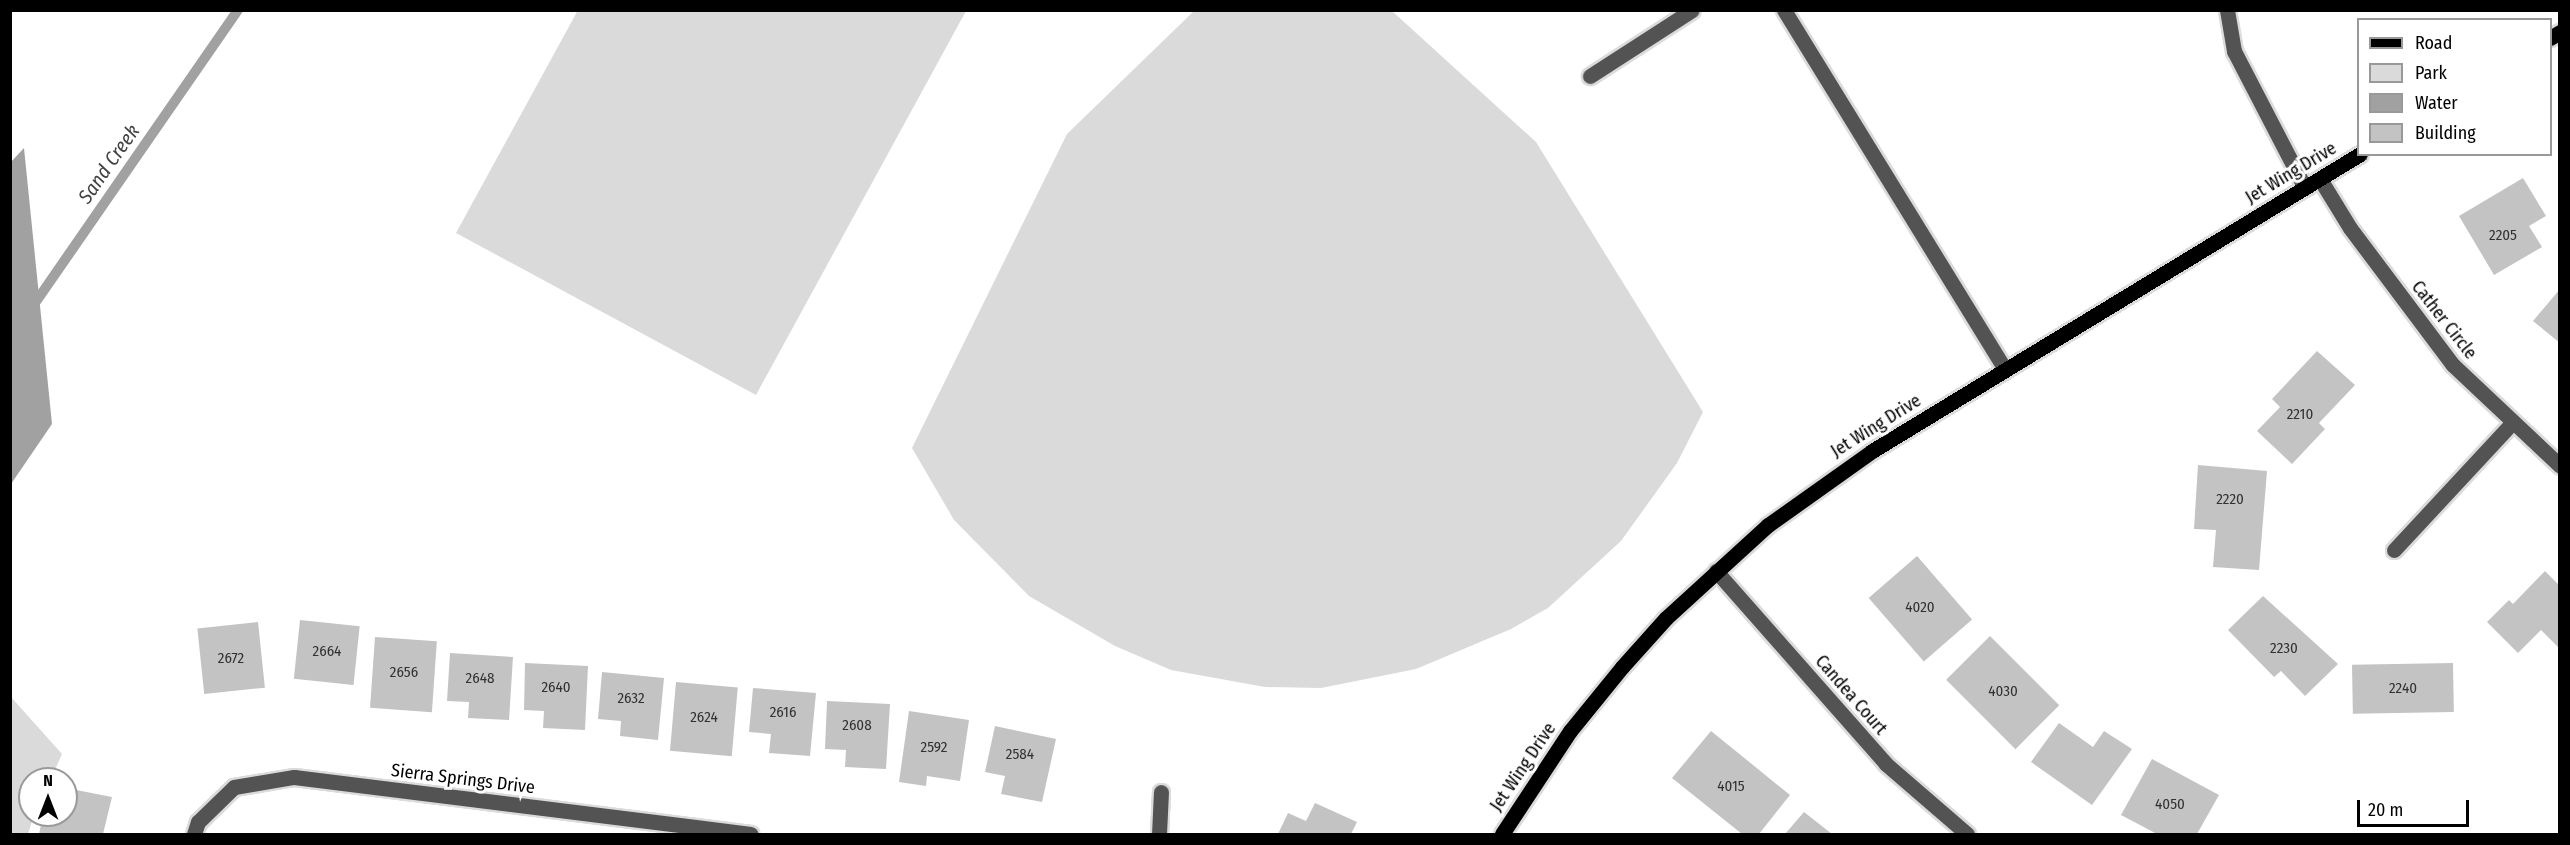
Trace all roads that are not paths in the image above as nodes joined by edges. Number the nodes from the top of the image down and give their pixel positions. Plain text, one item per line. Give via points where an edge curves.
1 (1692, 10) edge
2 (1784, 10) edge
3 (2227, 10) edge
4 (1590, 76) dead end
5 (2357, 156) edge
6 (2320, 179) junction
7 (2305, 188) junction
8 (2005, 369) junction
9 (2511, 424) junction
10 (2559, 466) edge
11 (2394, 550) dead end
12 (1716, 571) junction
13 (1161, 792) dead end
14 (721, 833) edge
15 (194, 834) edge
16 (750, 834) edge
17 (1159, 834) edge
18 (1502, 834) edge
19 (1967, 834) edge

1 - 4 street
2 - 8 street
3 - 7 street via 2234,51
5 - 6 main road, Jet Wing Drive
6 - 7 main road, Jet Wing Drive
6 - 9 street, Cather Circle via 2350,228 2452,365
7 - 8 main road, Jet Wing Drive
8 - 12 main road, Jet Wing Drive via 1826,481
9 - 10 street, Cather Circle
9 - 11 street
12 - 18 main road, Jet Wing Drive via 1622,667 1570,731
12 - 19 street, Candea Court via 1886,764
13 - 17 street
14 - 15 street, Sierra Springs Drive via 294,777 234,787 198,822
14 - 16 street, Sierra Springs Drive

